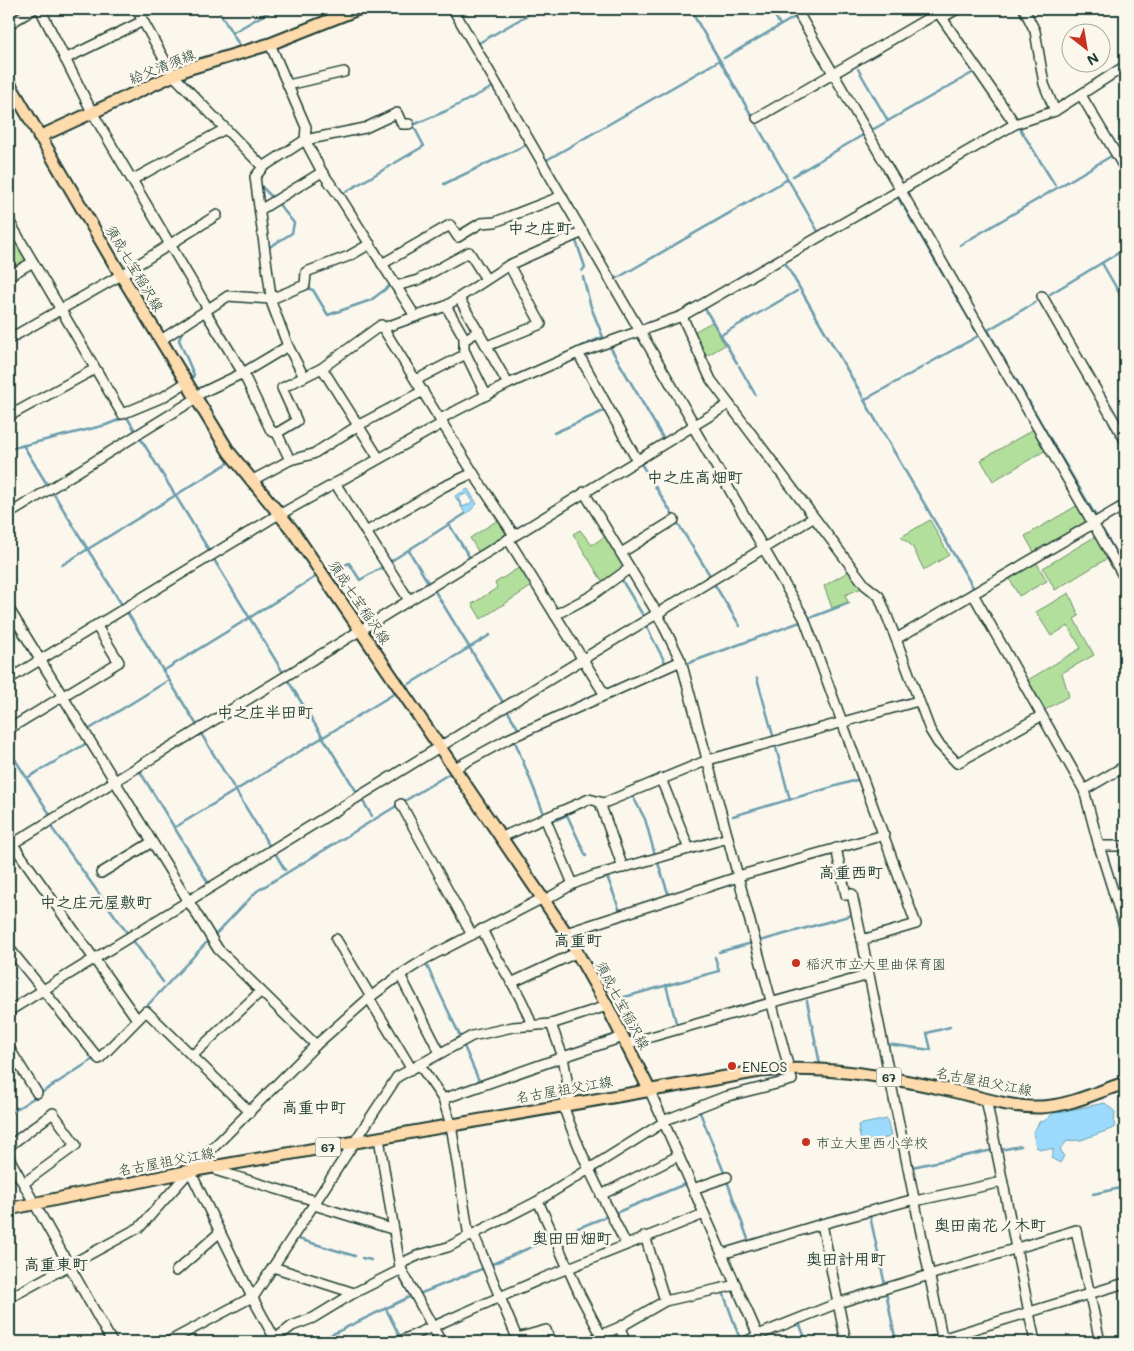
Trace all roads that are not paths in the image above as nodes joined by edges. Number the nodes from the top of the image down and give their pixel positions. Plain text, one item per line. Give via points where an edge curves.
1 (34, 9) edge
2 (40, 9) edge
3 (136, 9) edge
4 (358, 9) edge
5 (453, 9) edge
6 (796, 9) edge
7 (957, 9) edge
8 (1024, 9) edge
9 (942, 18) junction
10 (143, 21) junction
11 (9, 24) edge
12 (270, 44) junction
13 (65, 59) junction
14 (1125, 66) edge
15 (344, 72) dead end
16 (834, 74) junction
17 (173, 75) junction
18 (9, 83) edge
19 (288, 84) junction
20 (1081, 95) junction
21 (1055, 111) junction
22 (92, 112) junction
23 (757, 118) dead end
24 (409, 124) dead end
25 (1015, 124) junction
26 (226, 129) junction
27 (39, 137) junction
28 (305, 140) junction
29 (263, 167) junction
30 (1125, 169) edge
31 (322, 172) junction
32 (132, 180) junction
33 (901, 190) junction
34 (562, 196) junction
35 (260, 210) junction
36 (217, 215) dead end
37 (9, 221) edge
38 (583, 232) junction
39 (370, 244) junction
40 (170, 246) junction
41 (33, 262) junction
42 (382, 264) junction
43 (509, 265) junction
44 (121, 275) junction
45 (9, 276) edge
46 (486, 279) junction
47 (396, 286) junction
48 (1042, 296) dead end
49 (271, 298) junction
50 (459, 298) junction
51 (446, 306) junction
52 (207, 310) junction
53 (61, 311) junction
54 (415, 316) junction
55 (682, 316) junction
56 (383, 328) junction
57 (479, 331) junction
58 (640, 331) junction
59 (9, 339) edge
60 (465, 339) junction
61 (161, 340) junction
62 (288, 346) junction
63 (487, 346) junction
64 (578, 353) junction
65 (466, 354) junction
66 (322, 368) junction
67 (95, 369) junction
68 (244, 374) junction
69 (304, 377) junction
70 (416, 380) junction
71 (187, 382) junction
72 (508, 384) junction
73 (423, 391) junction
74 (486, 396) junction
75 (196, 397) junction
76 (729, 404) junction
77 (9, 416) edge
78 (441, 421) junction
79 (359, 425) junction
80 (693, 425) junction
81 (277, 433) junction
82 (1125, 440) edge
83 (378, 458) junction
84 (290, 460) junction
85 (636, 460) junction
86 (473, 473) junction
87 (251, 481) junction
88 (335, 483) junction
89 (584, 492) junction
90 (1125, 505) edge
91 (9, 514) edge
92 (279, 514) junction
93 (813, 518) junction
94 (674, 520) dead end
95 (1093, 524) junction
96 (366, 532) junction
97 (511, 537) junction
98 (763, 548) junction
99 (621, 553) junction
100 (630, 568) junction
101 (1125, 579) edge
102 (973, 594) junction
103 (409, 600) junction
104 (9, 609) edge
105 (657, 613) junction
106 (555, 615) junction
107 (96, 626) junction
108 (361, 630) junction
109 (896, 639) junction
110 (582, 658) junction
111 (40, 660) junction
112 (682, 661) junction
113 (9, 679) edge
114 (605, 695) junction
115 (62, 696) junction
116 (918, 701) junction
117 (1041, 716) junction
118 (843, 723) junction
119 (9, 729) edge
120 (441, 747) junction
121 (708, 760) junction
122 (1125, 766) edge
123 (455, 768) junction
124 (661, 779) junction
125 (114, 781) junction
126 (1084, 790) junction
127 (600, 803) junction
128 (401, 804) dead end
129 (545, 818) junction
130 (884, 835) junction
131 (502, 837) junction
132 (728, 838) junction
133 (152, 842) junction
134 (10, 845) edge
135 (1099, 846) junction
136 (1125, 846) edge
137 (836, 848) junction
138 (689, 850) junction
139 (623, 868) junction
140 (101, 873) dead end
141 (738, 876) junction
142 (573, 884) junction
143 (544, 899) junction
144 (188, 901) junction
145 (482, 929) junction
146 (1125, 929) edge
147 (566, 933) junction
148 (472, 934) junction
149 (336, 939) dead end
150 (862, 940) junction
151 (9, 948) edge
152 (578, 952) junction
153 (94, 959) junction
154 (400, 974) junction
155 (869, 975) junction
156 (511, 983) junction
157 (43, 990) junction
158 (261, 991) junction
159 (370, 997) junction
160 (771, 1003) junction
161 (608, 1006) junction
162 (9, 1011) edge
163 (134, 1016) dead end
164 (551, 1024) junction
165 (532, 1026) junction
166 (625, 1041) junction
167 (316, 1045) junction
168 (9, 1048) edge
169 (440, 1053) junction
170 (192, 1056) junction
171 (563, 1057) junction
172 (415, 1066) junction
173 (788, 1068) junction
174 (891, 1078) junction
175 (1125, 1083) edge
176 (649, 1089) junction
177 (36, 1094) dead end
178 (443, 1099) junction
179 (986, 1099) junction
180 (567, 1104) junction
181 (250, 1112) junction
182 (663, 1121) junction
183 (451, 1125) junction
184 (379, 1138) junction
185 (353, 1143) junction
186 (9, 1146) edge
187 (678, 1156) junction
188 (9, 1158) edge
189 (217, 1166) junction
190 (589, 1170) junction
191 (190, 1171) junction
192 (727, 1177) dead end
193 (1002, 1182) junction
194 (24, 1183) junction
195 (693, 1188) junction
196 (601, 1195) junction
197 (538, 1200) junction
198 (915, 1200) junction
199 (315, 1203) junction
200 (36, 1204) junction
201 (9, 1209) edge
202 (704, 1214) junction
203 (822, 1224) junction
204 (392, 1228) junction
205 (220, 1232) junction
206 (472, 1236) junction
207 (645, 1236) junction
208 (626, 1244) junction
209 (1017, 1248) junction
210 (722, 1254) junction
211 (70, 1265) junction
212 (273, 1267) junction
213 (400, 1267) junction
214 (568, 1268) junction
215 (176, 1271) dead end
216 (930, 1275) junction
217 (1125, 1283) edge
218 (736, 1285) junction
219 (354, 1293) junction
220 (1089, 1294) junction
221 (499, 1296) junction
222 (9, 1298) edge
223 (252, 1298) junction
224 (665, 1301) junction
225 (838, 1303) junction
226 (1029, 1312) junction
227 (432, 1326) junction
228 (620, 1327) junction
229 (601, 1335) junction
230 (760, 1339) edge
231 (274, 1340) edge
232 (517, 1340) edge
233 (943, 1340) edge
234 (112, 1342) edge
235 (168, 1342) edge
236 (398, 1342) edge
237 (441, 1342) edge
238 (550, 1342) edge
239 (591, 1342) edge
240 (625, 1342) edge
241 (746, 1342) edge
242 (846, 1342) edge
243 (930, 1342) edge
244 (1035, 1342) edge
245 (1100, 1342) edge

1 - 11 street
2 - 13 street
3 - 10 street
4 - 12 main road, 給父清須線
5 - 34 street
6 - 16 street
7 - 9 street
8 - 21 street via 1035,30 1044,84
9 - 16 street via 939,12
9 - 25 street
10 - 13 street
10 - 17 street
12 - 17 main road, 給父清須線
12 - 19 street
13 - 22 street
14 - 20 street
15 - 19 street
16 - 23 street
16 - 33 street
17 - 22 main road, 給父清須線
17 - 26 street
18 - 27 main road
19 - 28 street via 306,127
20 - 21 street
20 - 30 street
21 - 25 street
22 - 27 main road, 給父清須線
22 - 32 street
24 - 28 street via 402,124 397,113 365,128
25 - 33 street
26 - 29 street
26 - 32 street
27 - 44 main road, 須成七宝稲沢線
28 - 29 street
28 - 31 street
29 - 35 street via 255,177
31 - 35 street
31 - 39 street
32 - 40 street
33 - 55 street
33 - 95 street
34 - 38 street
34 - 42 street via 496,222 481,223 458,237 450,225
35 - 49 street
36 - 40 street
37 - 41 street
38 - 43 street
38 - 58 street
39 - 42 street
39 - 49 street via 349,256 306,272 305,285
40 - 44 street
40 - 52 street
41 - 45 street
41 - 53 street
42 - 47 street
43 - 46 street
43 - 63 street via 541,324
44 - 53 street
44 - 61 main road, 須成七宝稲沢線
46 - 47 street via 468,252 418,280
46 - 50 street
47 - 54 street
48 - 82 street
49 - 52 street via 228,296
49 - 62 street
50 - 51 street
50 - 57 street
51 - 54 street
51 - 60 street
52 - 61 street
52 - 68 street
53 - 59 street
53 - 67 street
54 - 56 street
55 - 58 street
55 - 76 street via 711,380
56 - 66 street via 381,325
56 - 70 street
57 - 60 street
57 - 63 street
58 - 64 street
58 - 80 street
60 - 65 street
61 - 71 main road, 須成七宝稲沢線
62 - 68 street
62 - 69 street
63 - 72 street
64 - 72 street
64 - 85 street
65 - 70 street
65 - 74 street
66 - 69 street
66 - 79 street
67 - 71 street via 122,414 163,397
67 - 77 street
68 - 75 street
68 - 81 street via 271,432
69 - 81 street via 282,388 297,421
70 - 73 street
71 - 75 main road, 須成七宝稲沢線
72 - 74 street
73 - 78 street
73 - 79 street
74 - 78 street
75 - 87 main road, 須成七宝稲沢線 via 228,452
75 - 91 street
76 - 80 street
76 - 93 street
78 - 83 street
78 - 86 street
79 - 83 street
79 - 84 street via 313,454
80 - 85 street
80 - 98 street
81 - 84 street
83 - 88 street
84 - 87 street
85 - 89 street
86 - 96 street
86 - 97 street
87 - 92 main road, 須成七宝稲沢線
88 - 92 street
88 - 96 street
89 - 97 street
89 - 99 street
90 - 95 street
92 - 107 street
92 - 108 main road, 須成七宝稲沢線
93 - 98 street
93 - 109 street via 865,585 878,596
94 - 99 street
95 - 101 street
95 - 102 street
96 - 103 street
97 - 103 street
97 - 106 street
98 - 105 street
98 - 118 street via 804,618
99 - 100 street
100 - 105 street
100 - 106 street via 591,596
102 - 109 street
102 - 117 street
103 - 108 street
104 - 111 street
105 - 110 street
105 - 112 street
106 - 110 street
107 - 111 street
107 - 115 street via 118,662
108 - 120 main road, 須成七宝稲沢線
108 - 125 street
109 - 116 street
110 - 114 street
110 - 120 street
111 - 113 street
111 - 115 street
112 - 114 street
112 - 121 street
114 - 123 street via 508,739
115 - 119 street
115 - 125 street
116 - 117 street via 938,743 957,763
116 - 118 street
117 - 126 street
118 - 121 street
118 - 130 street
120 - 123 main road, 須成七宝稲沢線
120 - 144 street
121 - 124 street
121 - 132 street
122 - 126 street
123 - 131 main road, 須成七宝稲沢線
124 - 127 street
124 - 138 street
125 - 133 street
125 - 134 street
126 - 135 street
127 - 129 street via 588,799
127 - 139 street
128 - 148 street
129 - 131 street
129 - 142 street
130 - 137 street
130 - 150 street via 916,924
131 - 143 main road, 須成七宝稲沢線
132 - 138 street
132 - 141 street
133 - 140 street
133 - 144 street
134 - 153 street
135 - 136 street
135 - 146 street
137 - 141 street
137 - 150 street via 846,895 852,894
138 - 139 street
139 - 142 street
141 - 147 street
141 - 160 street
142 - 143 street
143 - 145 street
143 - 147 main road, 須成七宝稲沢線
144 - 153 street
144 - 158 street via 218,949
145 - 148 street
145 - 156 street via 494,957
147 - 152 main road, 須成七宝稲沢線
148 - 154 street
149 - 159 street
150 - 155 street
151 - 157 street
152 - 156 street
152 - 161 main road, 須成七宝稲沢線
153 - 157 street
153 - 163 street
154 - 159 street
154 - 169 street
155 - 160 street
155 - 174 street
156 - 165 street
157 - 162 street
157 - 170 street via 99,1059 146,1011
158 - 167 street
158 - 170 street
159 - 167 street
159 - 172 street
160 - 166 street
160 - 173 street
161 - 164 street
161 - 166 main road, 須成七宝稲沢線
164 - 165 street
164 - 171 street
165 - 169 street via 472,1036
166 - 171 street
166 - 176 main road, 須成七宝稲沢線
167 - 181 street
168 - 177 street
169 - 172 street
170 - 181 street
171 - 178 street
171 - 180 street
172 - 178 street
172 - 185 street via 397,1077
173 - 174 main road, 名古屋祖父江線 / 67 via 846,1071
173 - 176 main road, 名古屋祖父江線 / 67
173 - 182 street via 792,1080 724,1097
174 - 179 main road, 名古屋祖父江線 / 67
174 - 198 street
175 - 179 main road, 名古屋祖父江線 / 67 via 1044,1106
176 - 180 main road, 名古屋祖父江線 / 67
176 - 182 street
178 - 183 street
179 - 193 street
180 - 183 main road, 名古屋祖父江線 / 67
180 - 190 street via 572,1134
181 - 191 street
182 - 187 street
182 - 190 street
183 - 184 main road, 名古屋祖父江線 / 67
183 - 206 street
184 - 185 main road, 名古屋祖父江線 / 67
184 - 204 street
185 - 189 main road, 名古屋祖父江線 / 67
185 - 199 street
186 - 194 street via 53,1113 76,1145
187 - 195 street
187 - 196 street
188 - 194 street
189 - 191 main road, 名古屋祖父江線 / 67
189 - 199 street via 218,1171
190 - 196 street
190 - 197 street
191 - 200 main road, 名古屋祖父江線 / 67
191 - 205 street
191 - 211 street via 140,1227
192 - 195 street
193 - 198 street
193 - 209 street
194 - 200 street
195 - 202 street
196 - 208 street
197 - 206 street
197 - 214 street
198 - 203 street
198 - 216 street
199 - 204 street
199 - 212 street
200 - 201 main road, 名古屋祖父江線 / 67
200 - 211 street
202 - 207 street
202 - 210 street
203 - 210 street
203 - 225 street
204 - 213 street
205 - 215 street
205 - 223 street
206 - 213 street via 419,1255
206 - 221 street
207 - 208 street
207 - 224 street
208 - 214 street
209 - 216 street
209 - 220 street via 1076,1230
209 - 226 street
210 - 218 street
211 - 222 street
211 - 234 street
212 - 219 street
212 - 223 street
213 - 219 street via 398,1272
213 - 227 street
214 - 221 street
214 - 229 street
216 - 225 street
216 - 233 street
217 - 220 street
218 - 224 street
218 - 230 street
219 - 231 street via 313,1318 292,1326
220 - 226 street
220 - 245 street
221 - 227 street
221 - 232 street
223 - 231 street
223 - 235 street
224 - 228 street
225 - 230 street
225 - 242 street
226 - 233 street
226 - 244 street
227 - 236 street
227 - 237 street
228 - 229 street
228 - 240 street
229 - 239 street
230 - 241 street
232 - 238 street via 546,1330
233 - 243 street

